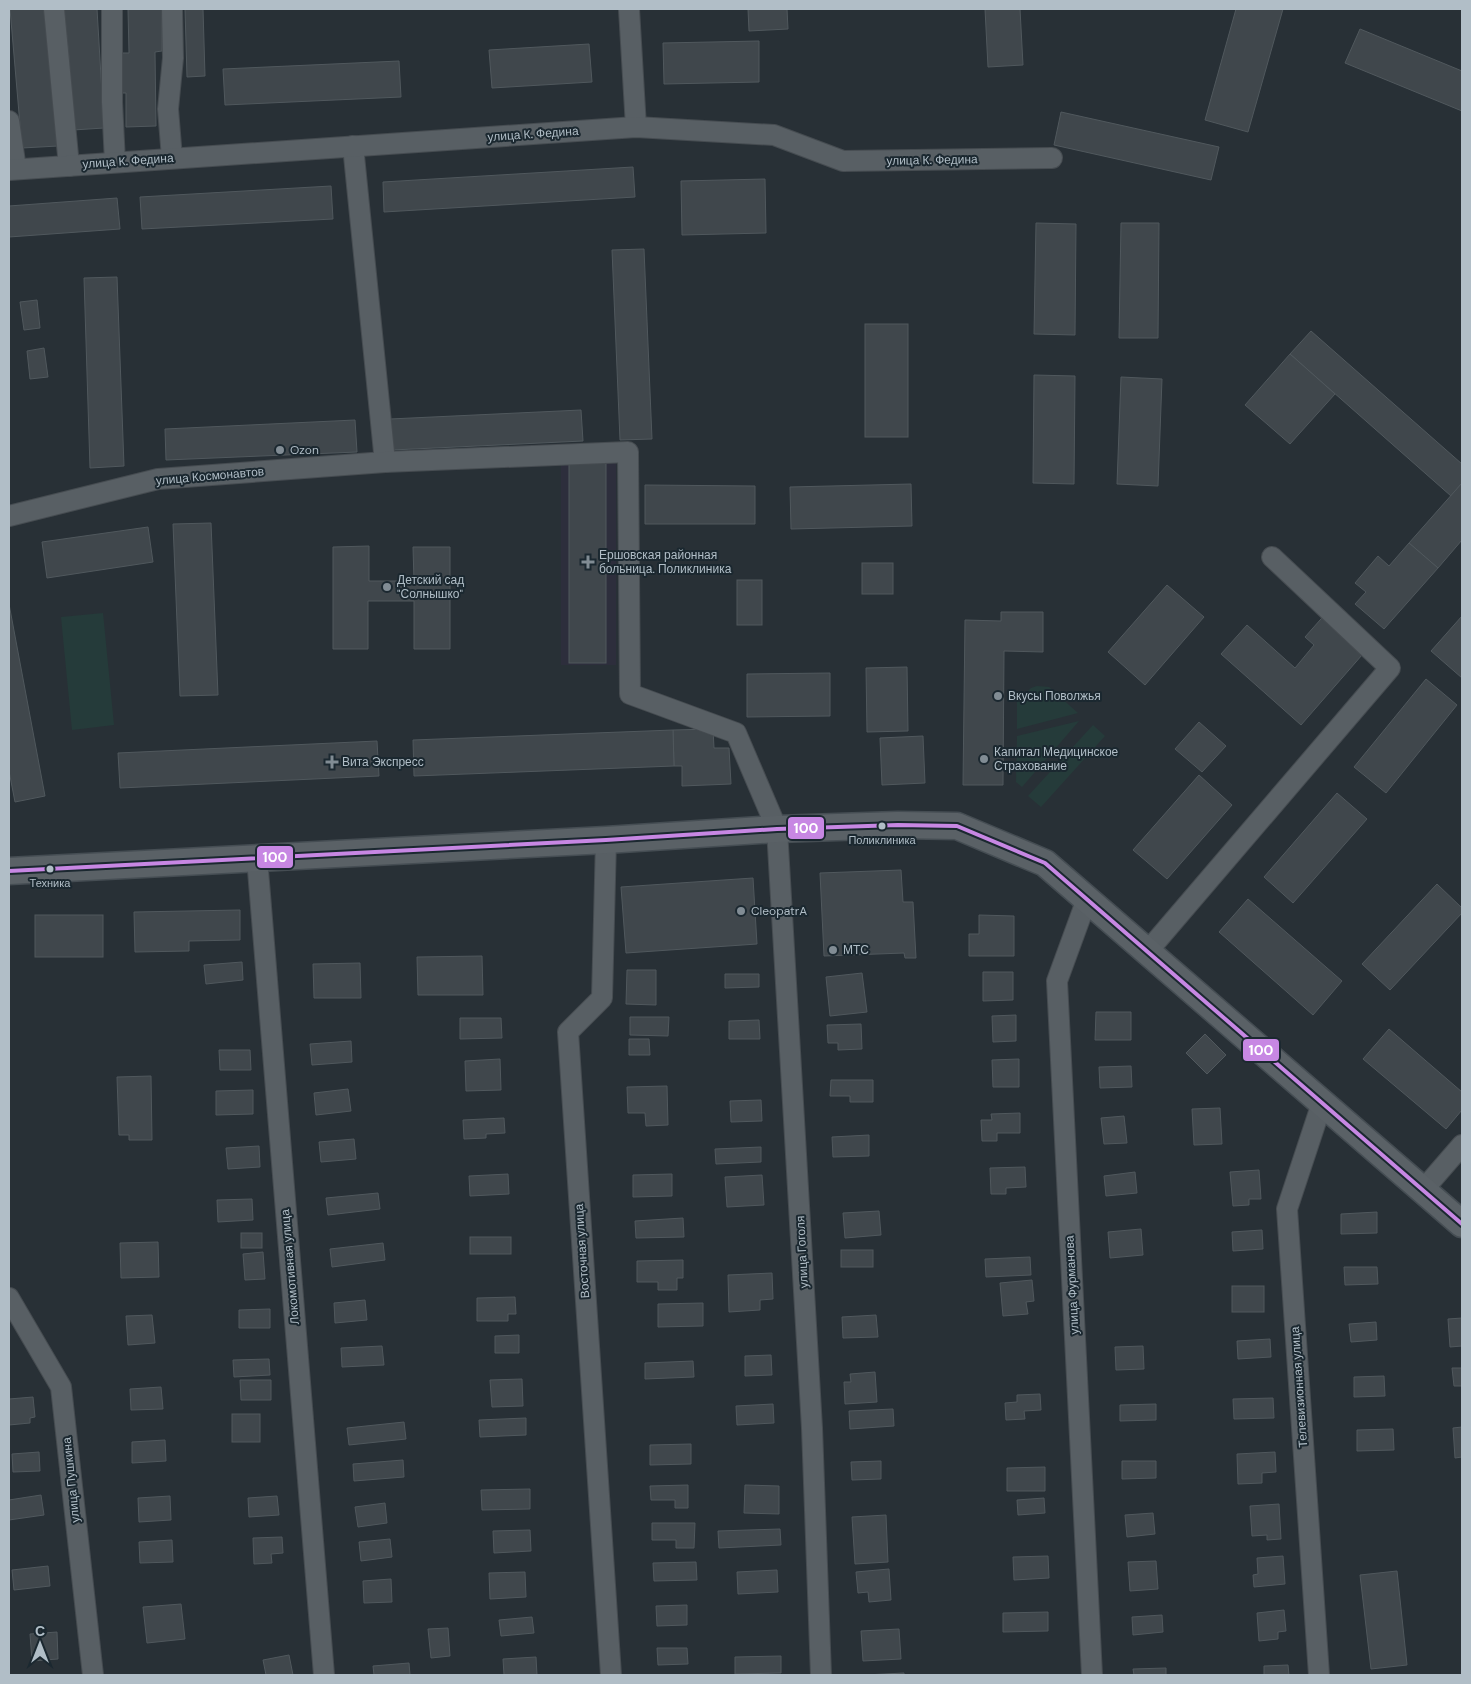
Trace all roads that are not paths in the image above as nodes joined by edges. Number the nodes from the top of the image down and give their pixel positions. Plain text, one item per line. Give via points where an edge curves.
1 (54, 9) edge
2 (112, 9) edge
3 (172, 9) edge
4 (629, 9) edge
5 (9, 120) edge
6 (636, 127) junction
7 (353, 146) junction
8 (172, 158) junction
9 (1052, 158) dead end
10 (115, 162) junction
11 (69, 166) junction
12 (12, 169) edge
13 (384, 462) junction
14 (9, 516) edge
15 (1272, 557) dead end
16 (777, 829) junction
17 (606, 840) junction
18 (257, 858) junction
19 (9, 871) edge
20 (1087, 899) junction
21 (1148, 952) junction
22 (1322, 1103) junction
23 (1462, 1145) edge
24 (1423, 1190) junction
25 (1462, 1224) edge
26 (9, 1298) edge
27 (93, 1675) edge
28 (324, 1675) edge
29 (611, 1675) edge
30 (821, 1675) edge
31 (1092, 1675) edge
32 (1319, 1675) edge

1 - 11 street
2 - 10 street
3 - 8 street via 173,58 168,109
4 - 6 street
5 - 12 street
6 - 7 street, улица К. Федина
6 - 9 street, улица К. Федина via 774,134 843,161
7 - 8 street, улица К. Федина
7 - 13 street
8 - 10 street, улица К. Федина
10 - 11 street, улица К. Федина
11 - 12 street, улица К. Федина
13 - 14 street, улица Космонавтов via 158,479
13 - 16 street, улица Космонавтов via 628,452 630,694 736,733
15 - 21 street via 1390,668
16 - 17 main road
16 - 20 main road via 957,826 1045,863
16 - 30 street, улица Гоголя via 811,1418
17 - 18 main road
17 - 29 street, Восточная улица via 602,998 568,1032
18 - 19 main road
18 - 28 street, Локомотивная улица
20 - 21 main road
20 - 31 street, улица Фурманова via 1057,981
21 - 22 main road
22 - 24 main road
22 - 32 street, Телевизионная улица via 1287,1209
23 - 24 street
24 - 25 main road
26 - 27 street, улица Пушкина via 61,1387

